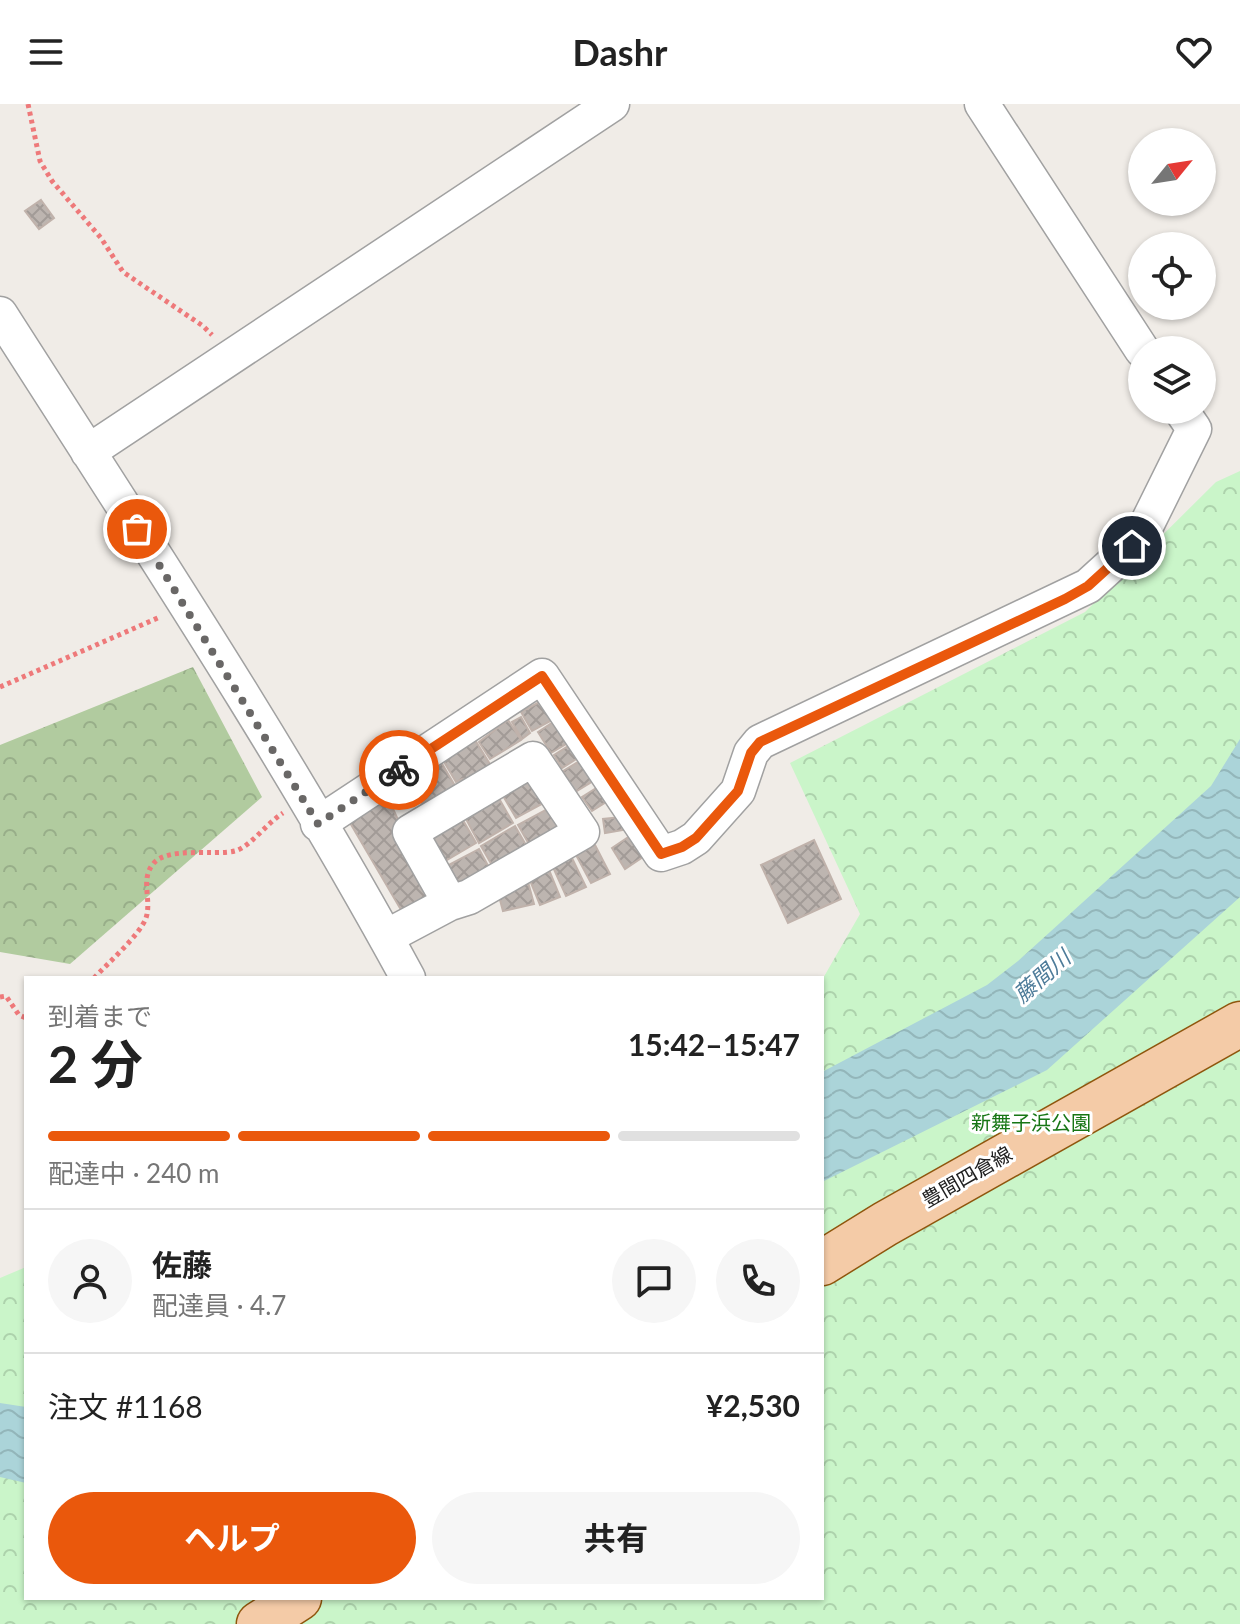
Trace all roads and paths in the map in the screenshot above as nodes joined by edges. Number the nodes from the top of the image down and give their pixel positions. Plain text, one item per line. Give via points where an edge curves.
1 (28, 104) edge
2 (612, 104) edge
3 (982, 104) edge
4 (0, 314) edge
5 (1133, 336) edge
6 (232, 356) junction
7 (1191, 424) edge
8 (88, 452) junction
9 (186, 605) junction
10 (0, 687) edge
11 (311, 812) junction
12 (450, 903) junction
13 (386, 937) junction
14 (96, 976) edge
15 (407, 976) edge
16 (0, 997) edge
17 (24, 1017) edge
18 (1240, 1024) edge
19 (824, 1262) edge
20 (296, 1600) edge
21 (259, 1624) edge

1 - 6 path via 40,161 123,272 203,326
2 - 6 street
3 - 5 street
4 - 8 street
6 - 8 street
7 - 11 street via 1194,429 1145,528 1088,586 760,742 738,791 682,847 661,854 542,676
8 - 9 street
9 - 10 path
9 - 11 street
11 - 13 street
11 - 14 path via 268,822 236,851 163,855 146,875 147,915 141,927
12 - 12 street via 582,832 533,759 410,832
12 - 13 street
13 - 15 street
16 - 17 path via 6,996
18 - 19 main road, 豊間四倉線
20 - 21 main road

